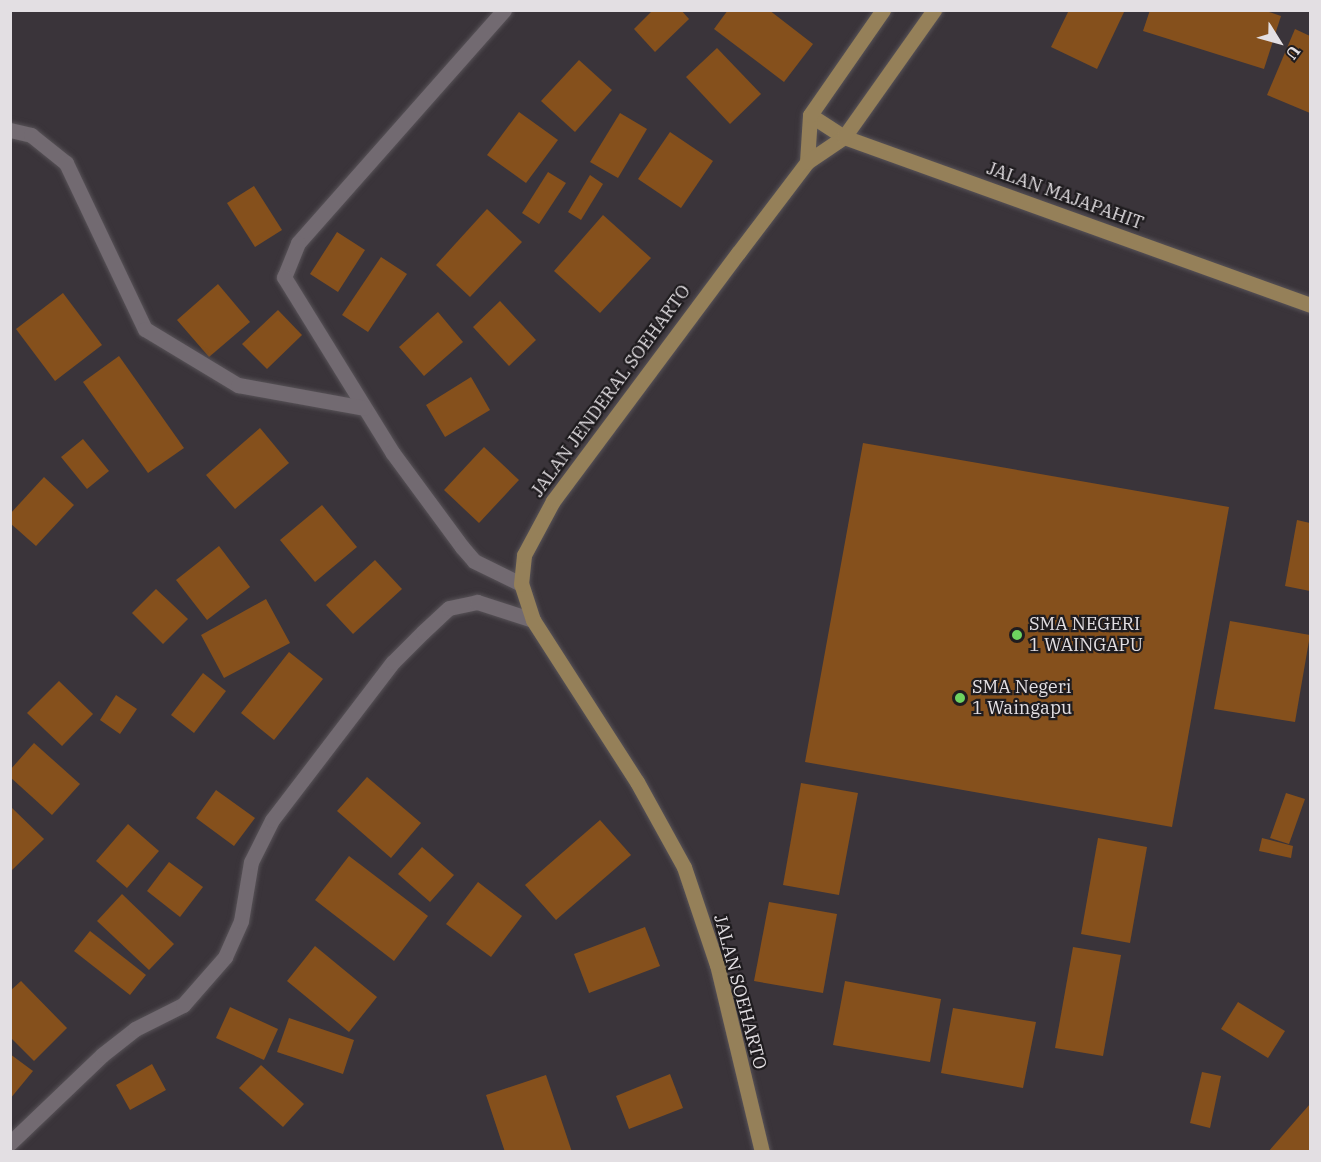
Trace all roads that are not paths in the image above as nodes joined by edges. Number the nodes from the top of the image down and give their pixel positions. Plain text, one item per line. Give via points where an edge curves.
1 (504, 10) edge
2 (883, 10) edge
3 (934, 10) edge
4 (810, 115) junction
5 (10, 130) edge
6 (844, 137) junction
7 (807, 162) junction
8 (1311, 305) edge
9 (364, 408) junction
10 (521, 584) junction
11 (533, 620) junction
12 (558, 661) joint
13 (10, 1143) edge
14 (762, 1152) edge

1 - 9 street via 298,243 286,266 289,289
2 - 4 street
3 - 6 street, JALAN JENDERAL SOEHARTO
4 - 6 street, JALAN MAJAPAHIT
4 - 7 street
5 - 9 street via 31,135 66,163 145,329 238,385
6 - 7 street, JALAN JENDERAL SOEHARTO
6 - 8 street, JALAN MAJAPAHIT
7 - 10 street, JALAN JENDERAL SOEHARTO via 553,501 524,555
9 - 10 street via 468,554
10 - 11 street, JALAN JENDERAL SOEHARTO
11 - 12 street, JALAN JENDERAL SOEHARTO
11 - 13 street via 477,602 449,608 423,632 272,820 251,862 235,939 218,965 183,1005 135,1029 102,1055
12 - 14 street, JALAN SOEHARTO via 637,782 684,867 717,965

